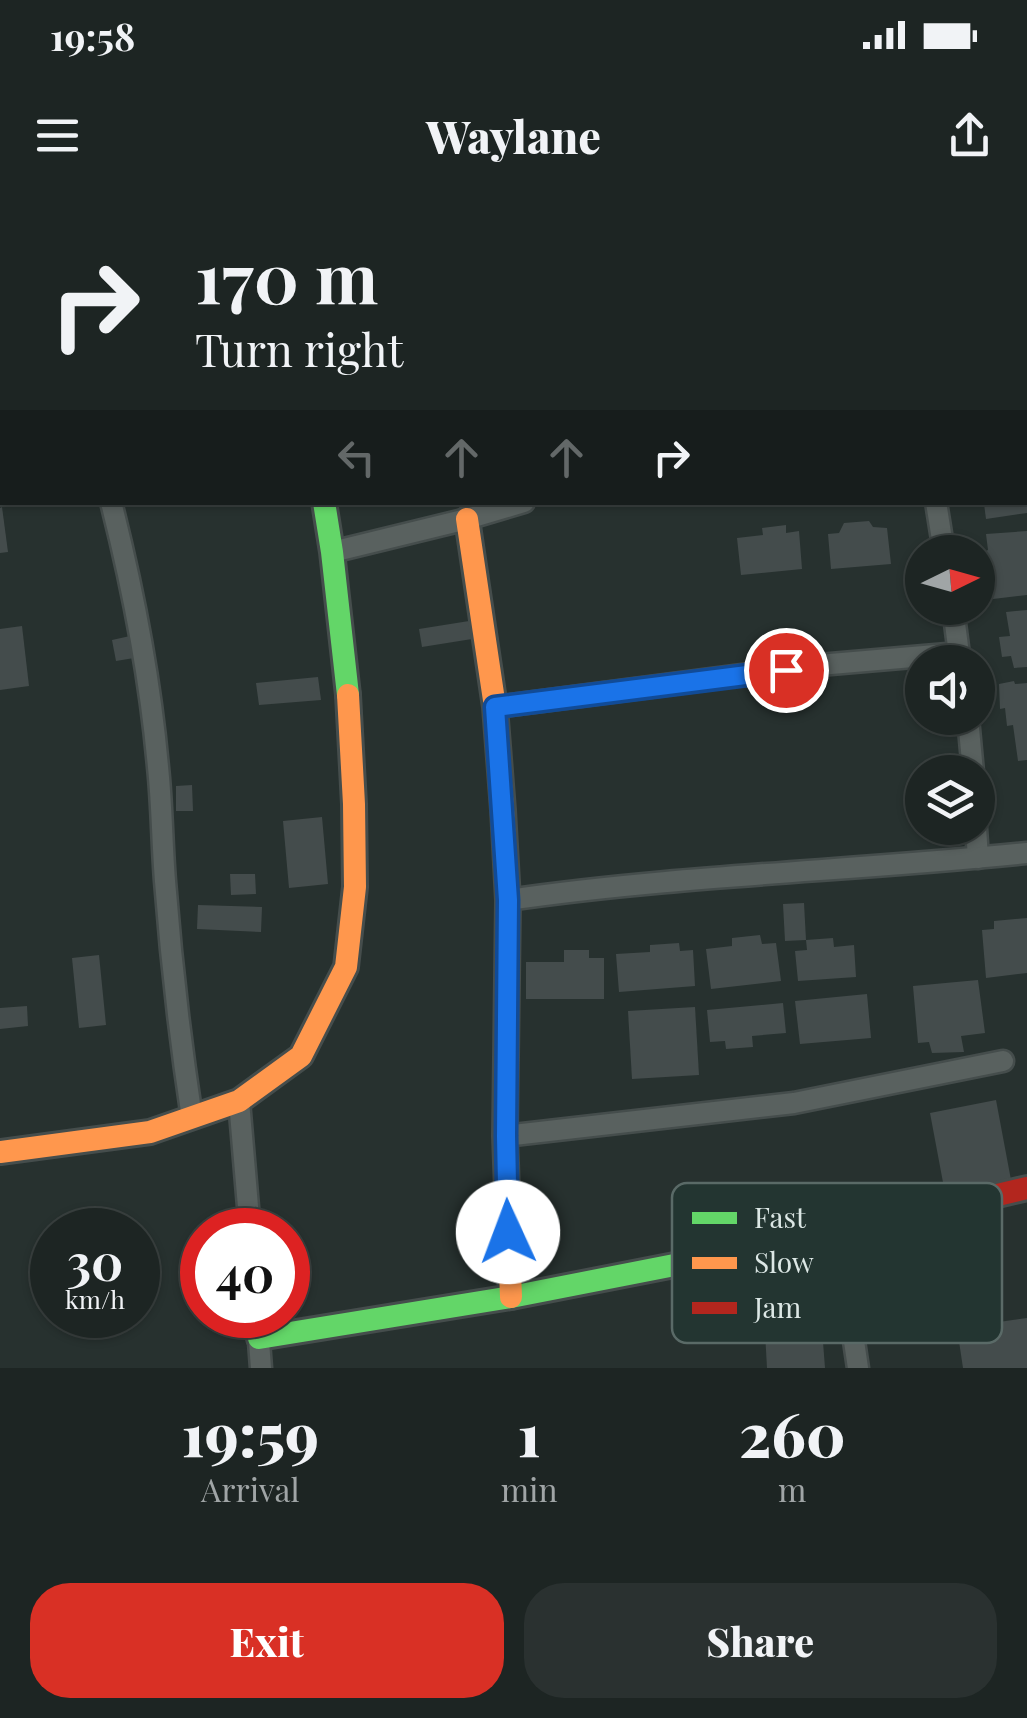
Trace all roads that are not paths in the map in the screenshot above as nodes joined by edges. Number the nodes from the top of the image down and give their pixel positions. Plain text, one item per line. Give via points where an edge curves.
1 (112, 505) edge
2 (324, 505) edge
3 (514, 505) edge
4 (936, 505) edge
5 (466, 519) junction
6 (941, 535) edge
7 (332, 552) junction
8 (905, 661) edge
9 (495, 707) junction
10 (977, 845) edge
11 (1027, 853) edge
12 (978, 858) junction
13 (508, 900) junction
14 (1003, 1061) dead end
15 (239, 1101) junction
16 (192, 1118) junction
17 (506, 1136) junction
18 (0, 1152) edge
19 (1027, 1188) edge
20 (1002, 1194) edge
21 (248, 1208) edge
22 (672, 1265) edge
23 (511, 1297) junction
24 (310, 1320) edge
25 (259, 1338) edge
26 (854, 1343) edge
27 (262, 1368) edge
28 (858, 1368) edge

1 - 16 street via 142,642
2 - 7 street
3 - 5 street
4 - 6 street
5 - 7 street
5 - 9 street
7 - 15 street via 354,804 355,887 346,967 301,1056
8 - 9 street
9 - 13 street
10 - 12 street
11 - 12 street
12 - 13 street via 736,874
13 - 17 street
14 - 17 street via 794,1103
15 - 16 street
15 - 21 street
16 - 18 street via 150,1132
17 - 23 street
19 - 20 street
22 - 23 street
23 - 24 street
25 - 27 street
26 - 28 street

